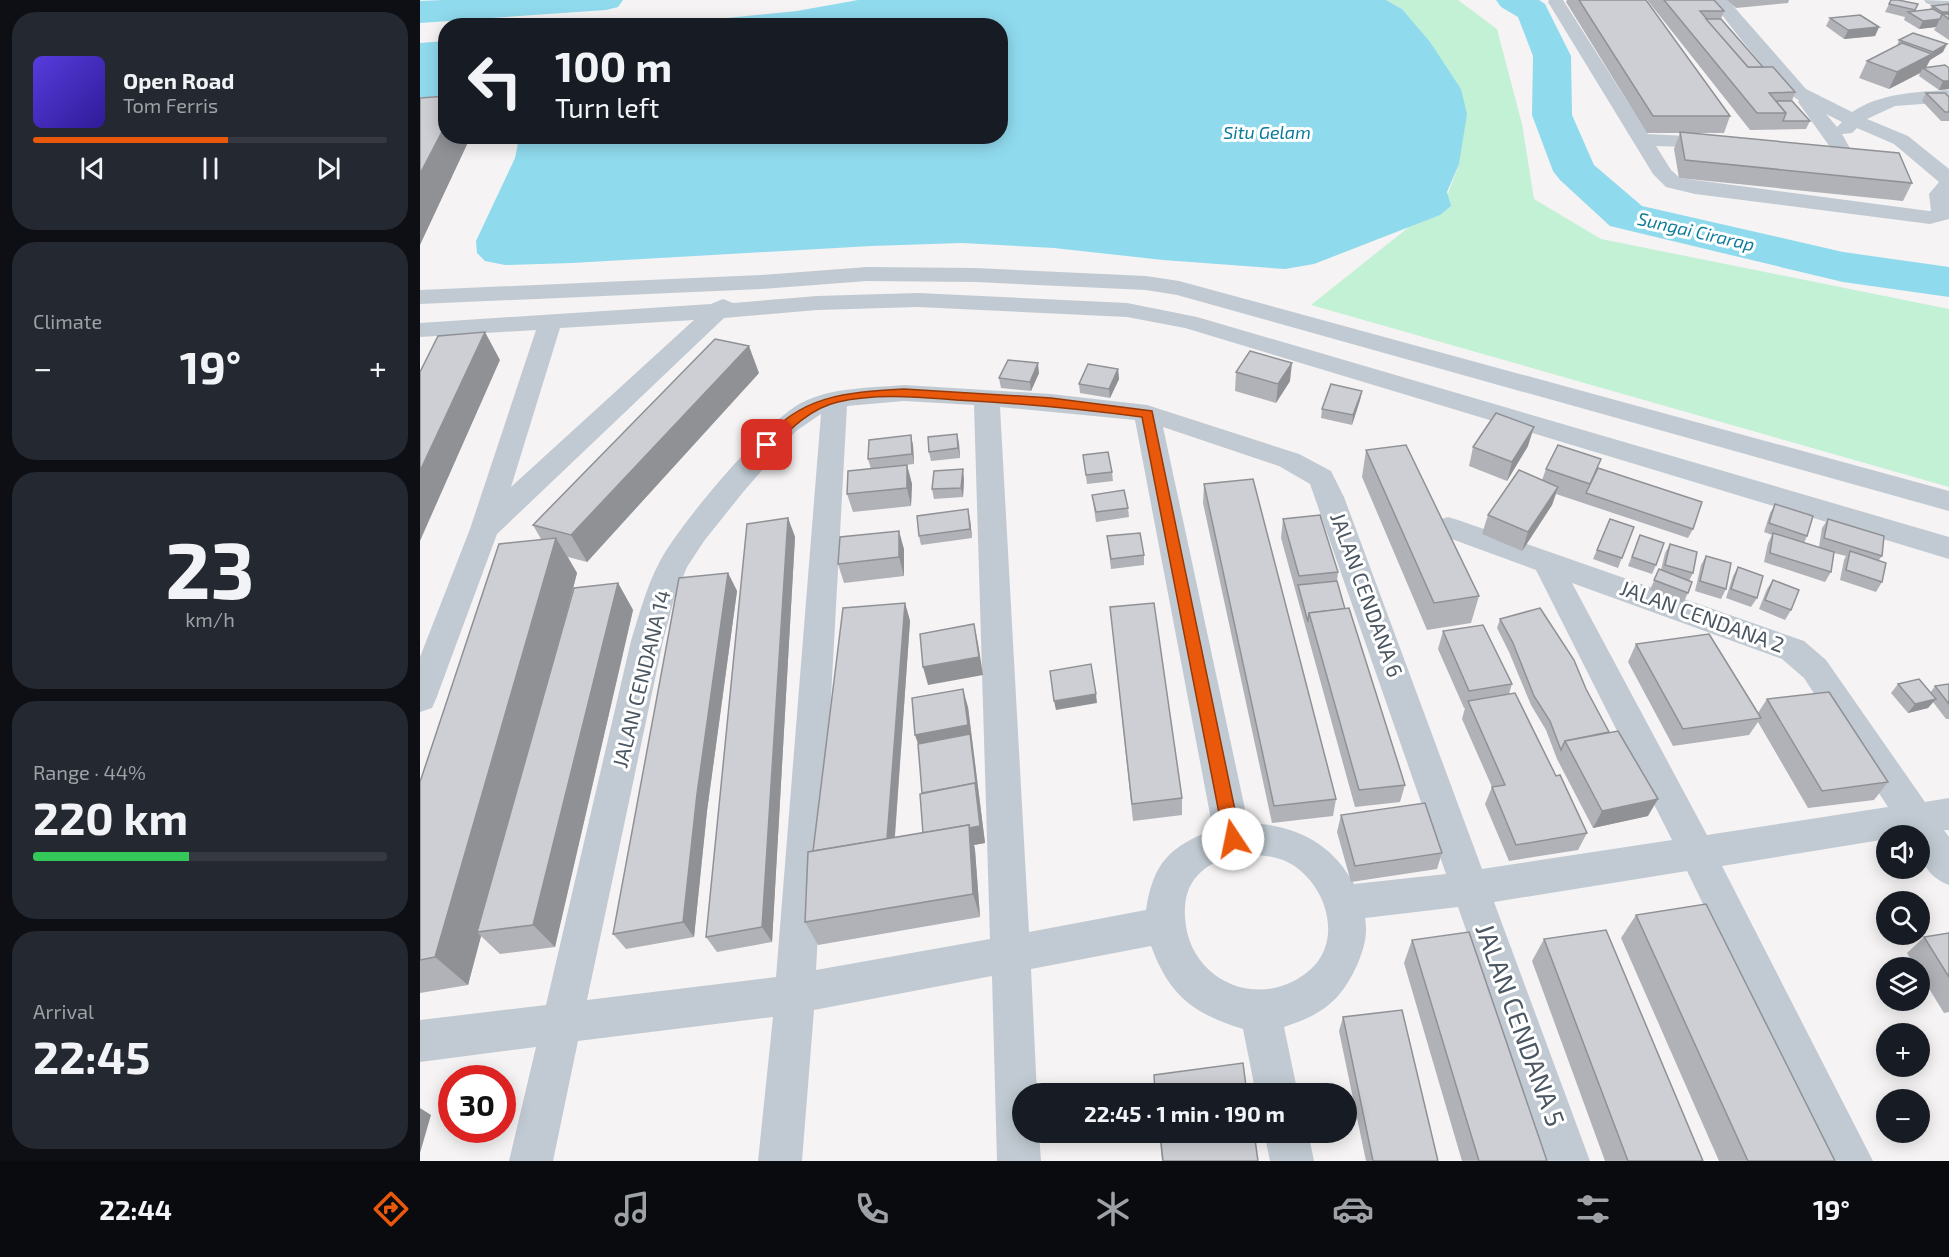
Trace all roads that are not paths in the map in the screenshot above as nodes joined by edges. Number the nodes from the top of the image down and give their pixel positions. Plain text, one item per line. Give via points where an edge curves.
1 (1719, 0) edge
2 (1932, 0) edge
3 (1560, 1) edge
4 (1949, 7) edge
5 (1800, 93) junction
6 (1949, 96) edge
7 (1853, 120) junction
8 (1724, 124) edge
9 (1836, 139) junction
10 (1642, 140) junction
11 (1791, 149) edge
12 (1949, 183) edge
13 (420, 297) edge
14 (727, 297) junction
15 (550, 322) junction
16 (420, 330) edge
17 (987, 398) junction
18 (835, 399) junction
19 (1147, 413) junction
20 (1949, 501) edge
21 (1448, 527) edge
22 (484, 529) junction
23 (1949, 548) edge
24 (1545, 561) junction
25 (420, 699) edge
26 (1932, 816) edge
27 (1233, 839) junction
28 (1697, 853) junction
29 (1949, 868) edge
30 (1471, 888) junction
31 (1345, 903) junction
32 (1164, 926) junction
33 (1009, 955) junction
34 (795, 994) junction
35 (1260, 1011) junction
36 (561, 1025) junction
37 (420, 1041) edge
38 (1275, 1083) edge
39 (1288, 1143) edge
40 (531, 1161) edge
41 (780, 1161) edge
42 (1019, 1161) edge
43 (1292, 1161) edge
44 (1568, 1161) edge
45 (1851, 1161) edge

1 - 5 street
2 - 4 street
3 - 10 street
5 - 7 street
5 - 9 street
6 - 7 street via 1894,100 1873,106
7 - 9 street
7 - 12 street via 1910,146
8 - 10 street via 1737,143
9 - 11 street via 1838,153
10 - 12 street via 1669,180 1695,188 1936,218 1942,211 1939,194
13 - 14 street
14 - 15 street
14 - 20 street via 867,274 1146,283 1179,288
14 - 22 street
14 - 23 street via 817,303 918,300 1116,310 1161,316
15 - 16 street
15 - 22 street
17 - 18 street, JALAN CENDANA 14 via 904,393
17 - 19 street, JALAN CENDANA 6
17 - 33 street
18 - 34 street
18 - 36 street, JALAN CENDANA 14 via 810,409 774,438 673,564 647,641
19 - 27 street
19 - 30 street, JALAN CENDANA 6 via 1258,449 1321,478
21 - 24 street, JALAN CENDANA 2
22 - 25 street
24 - 26 street, JALAN CENDANA 2 via 1793,650 1815,669
24 - 28 street
26 - 28 street
26 - 29 street, JALAN CENDANA 2
27 - 31 street via 1262,839 1296,848 1325,871
27 - 32 street via 1203,850 1181,867 1167,895
28 - 30 street
28 - 45 street
30 - 31 street
30 - 44 street, JALAN CENDANA 5
31 - 35 street via 1348,928 1344,953 1330,977 1312,994
32 - 33 street
32 - 35 street via 1174,956 1194,984 1227,1004
33 - 34 street
33 - 42 street
34 - 36 street
34 - 41 street
35 - 38 street
36 - 37 street
36 - 40 street, JALAN CENDANA 14
39 - 43 street

